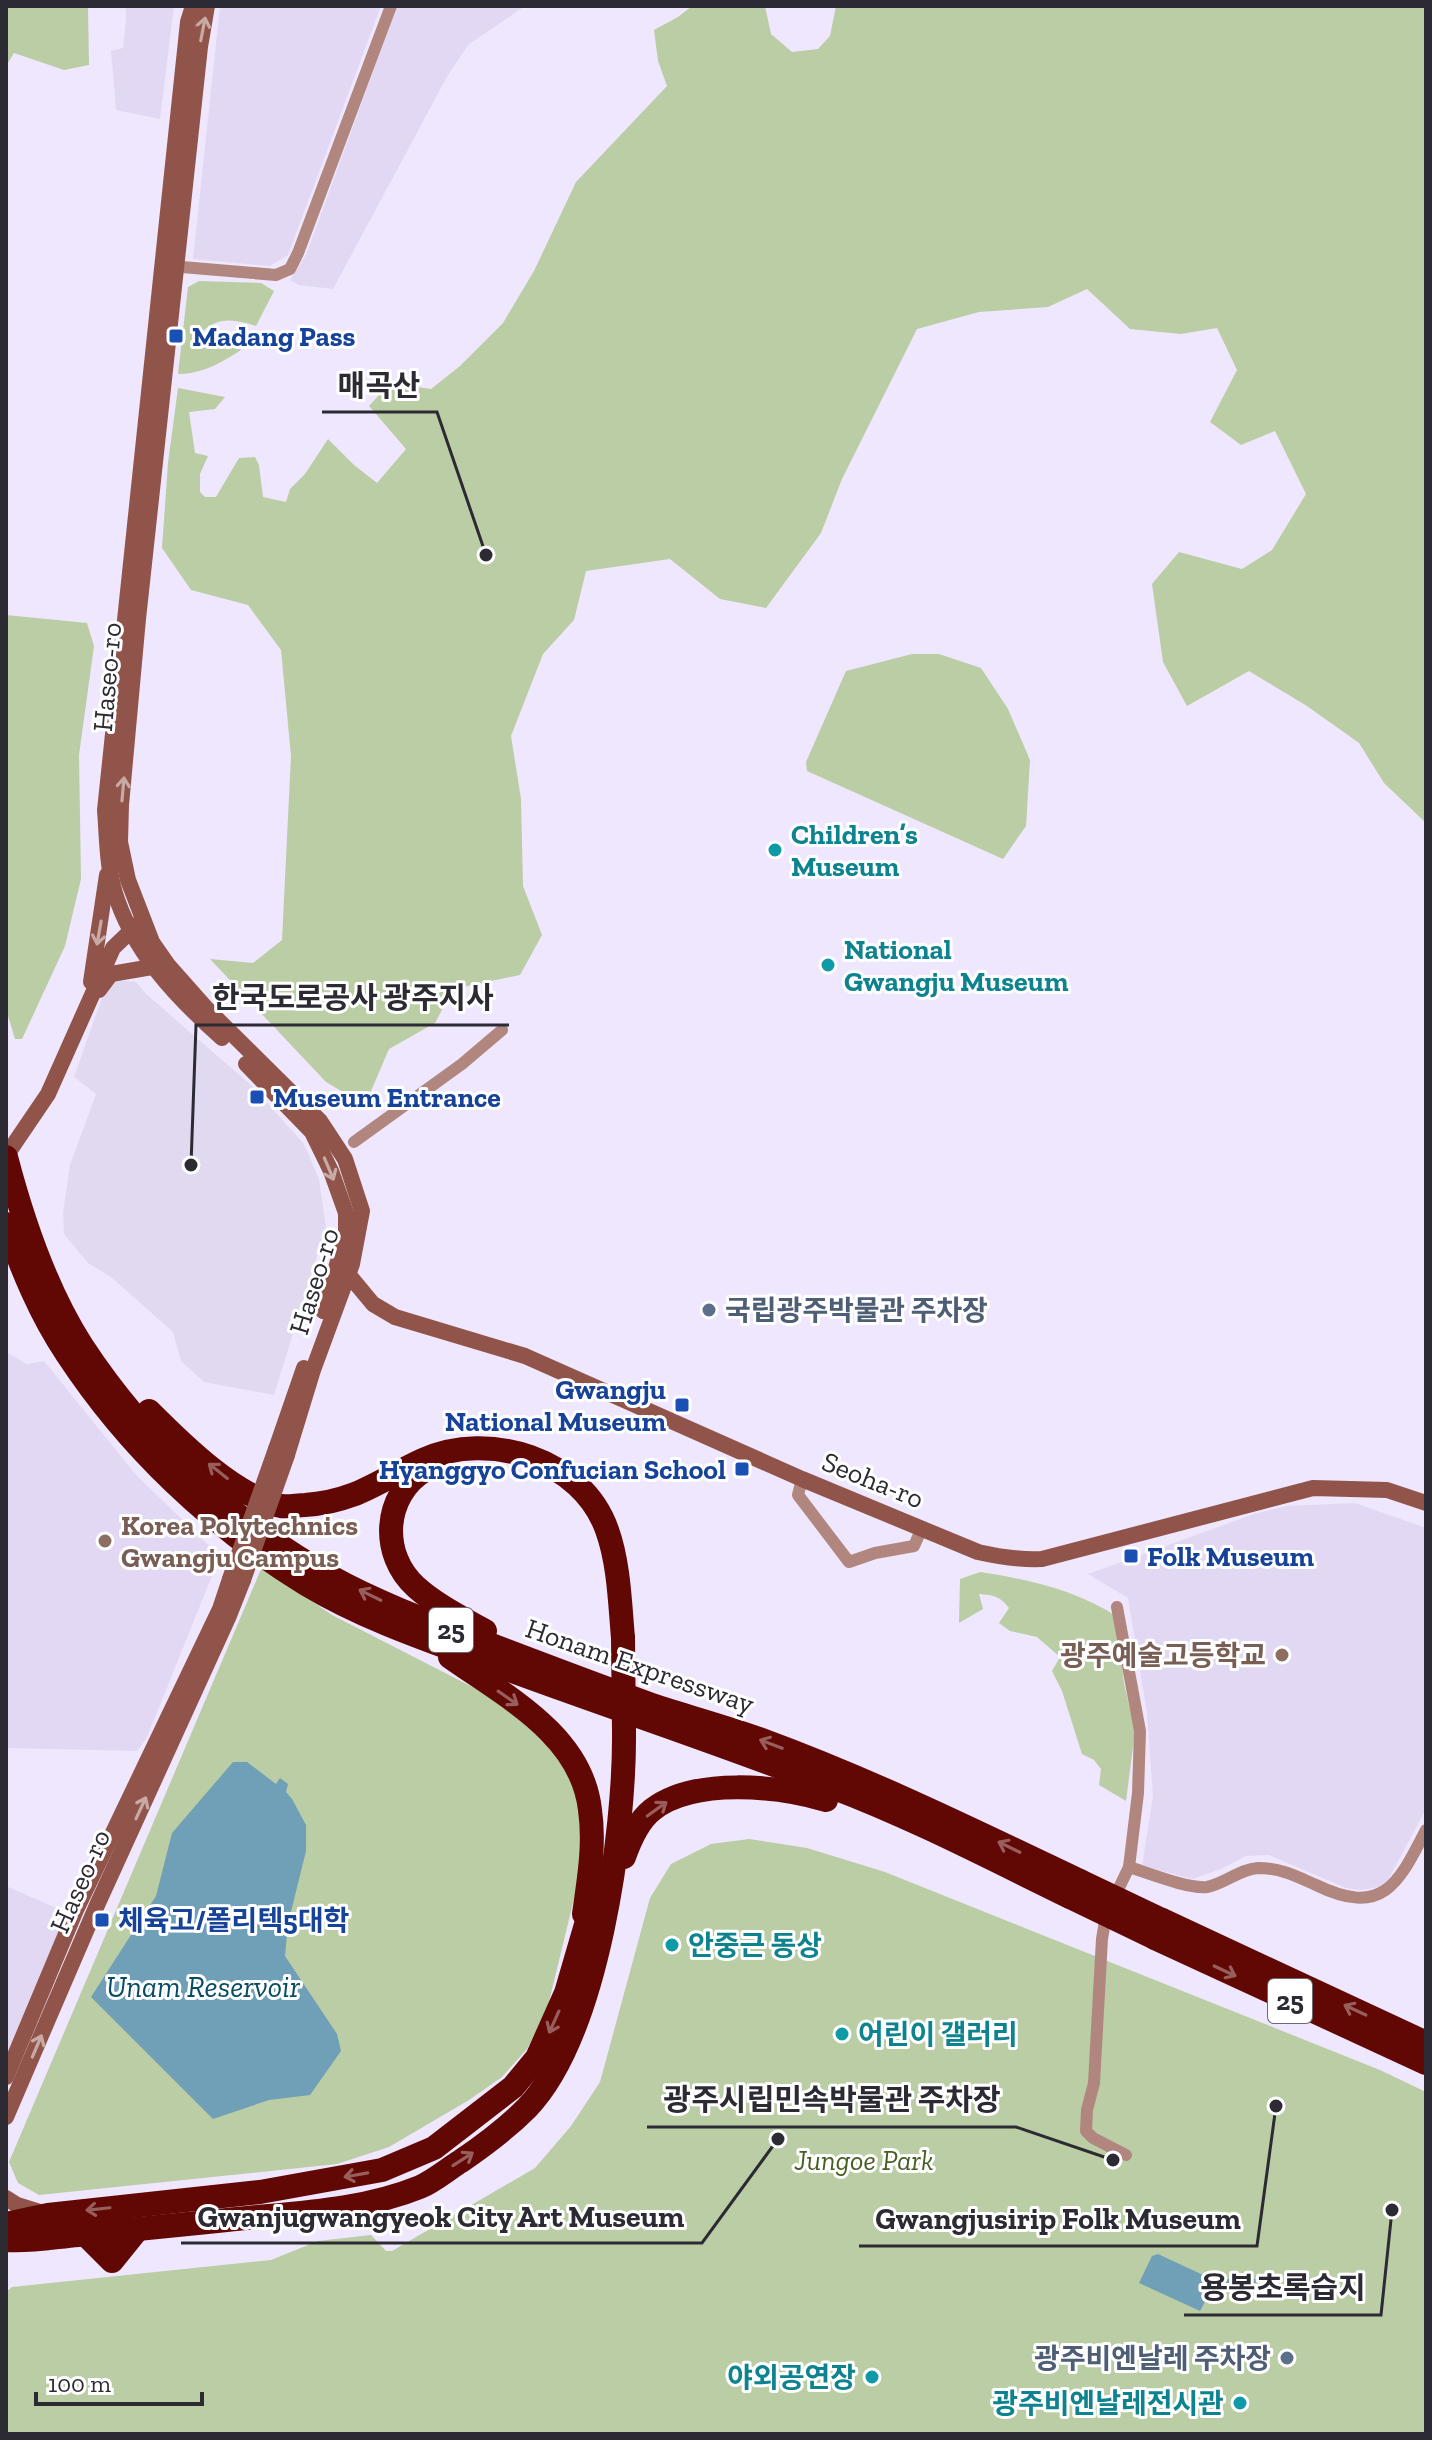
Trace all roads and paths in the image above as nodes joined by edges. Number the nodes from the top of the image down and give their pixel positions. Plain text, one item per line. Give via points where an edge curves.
1 (193, 6) edge
2 (207, 6) edge
3 (391, 6) edge
4 (169, 266) junction
5 (109, 862) junction
6 (137, 925) junction
7 (152, 967) junction
8 (88, 1003) junction
9 (502, 1030) dead end
10 (354, 1142) dead end
11 (6, 1156) edge
12 (6, 1224) edge
13 (39, 1256) junction
14 (343, 1269) junction
15 (802, 1479) junction
16 (1426, 1503) edge
17 (922, 1528) junction
18 (237, 1579) junction
19 (1117, 1607) dead end
20 (422, 1637) junction
21 (616, 1638) junction
22 (531, 1660) junction
23 (618, 1730) junction
24 (1426, 1830) edge
25 (957, 1842) junction
26 (1129, 1867) junction
27 (1075, 1889) junction
28 (602, 1928) junction
29 (1158, 1929) junction
30 (581, 1941) junction
31 (1426, 2043) edge
32 (1426, 2063) edge
33 (6, 2077) edge
34 (6, 2117) edge
35 (1126, 2155) dead end
36 (6, 2198) edge
37 (48, 2215) junction
38 (7, 2238) edge

1 - 4 main road, Haseo-ro
4 -> 2 main road, Haseo-ro
3 - 4 street via 290,269 276,275
4 - 5 main road, Haseo-ro via 105,810
6 -> 4 main road, Haseo-ro via 120,842 121,805
5 - 6 main road, Haseo-ro via 115,891
5 -> 8 main road
6 - 7 main road, Haseo-ro
6 - 8 main road via 113,948
6 - 14 main road, Haseo-ro via 207,1009 320,1121 345,1159 362,1211
7 - 8 main road via 111,974
7 -> 14 main road, Haseo-ro via 312,1132 346,1213
8 - 11 main road via 62,1067
9 - 10 street
11 - 13 highway, Honam Expressway / 25
12 - 20 highway, Honam Expressway / 25 via 23,1271 66,1353 148,1458 201,1508 308,1585
21 -> 13 highway via 620,1603 607,1530 594,1505 556,1470 511,1450 485,1447 425,1459 341,1500 282,1506 243,1491 151,1413 118,1377
22 -> 13 highway, Honam Expressway / 25 via 414,1616 331,1577 223,1505 122,1401 81,1345
14 - 15 main road, Seoha-ro via 373,1304 395,1317 525,1356
14 - 18 main road, Haseo-ro, bridge via 313,1370
15 - 17 main road, Seoha-ro
15 - 17 street via 798,1495 849,1562 914,1546
16 - 17 main road, Seoha-ro via 1387,1490 1313,1488 1024,1560 978,1552
18 - 33 main road, Haseo-ro via 76,1910
34 -> 18 main road, Haseo-ro via 228,1618
19 - 26 street via 1140,1731
20 - 25 highway, Honam Expressway / 25 via 835,1787
20 -> 30 highway via 535,1716 564,1746 582,1778 592,1834
21 - 22 highway via 595,1529 579,1501 560,1483 537,1468 493,1456 456,1458 423,1471 400,1492 392,1518 393,1543 405,1576
21 - 23 highway, bridge
27 -> 22 highway, Honam Expressway / 25 via 857,1777
23 - 28 highway via 624,1789
23 - 30 highway via 601,1877
24 - 26 street via 1393,1887 1362,1900 1333,1894 1284,1870 1254,1868 1206,1887
25 - 27 highway, Honam Expressway / 25
28 -> 25 highway via 631,1836 652,1810 681,1795 718,1789 797,1792 918,1835
26 - 35 street via 1106,1915 1102,1939 1086,2131
27 - 29 highway, Honam Expressway / 25, bridge
38 -> 28 highway via 342,2208 424,2185 527,2107 561,2056
31 -> 29 highway, Honam Expressway / 25
29 -> 32 highway, Honam Expressway / 25
30 -> 37 highway via 566,1993 537,2058 513,2087 434,2148 382,2170 260,2192
36 - 37 main road
37 - 38 highway

